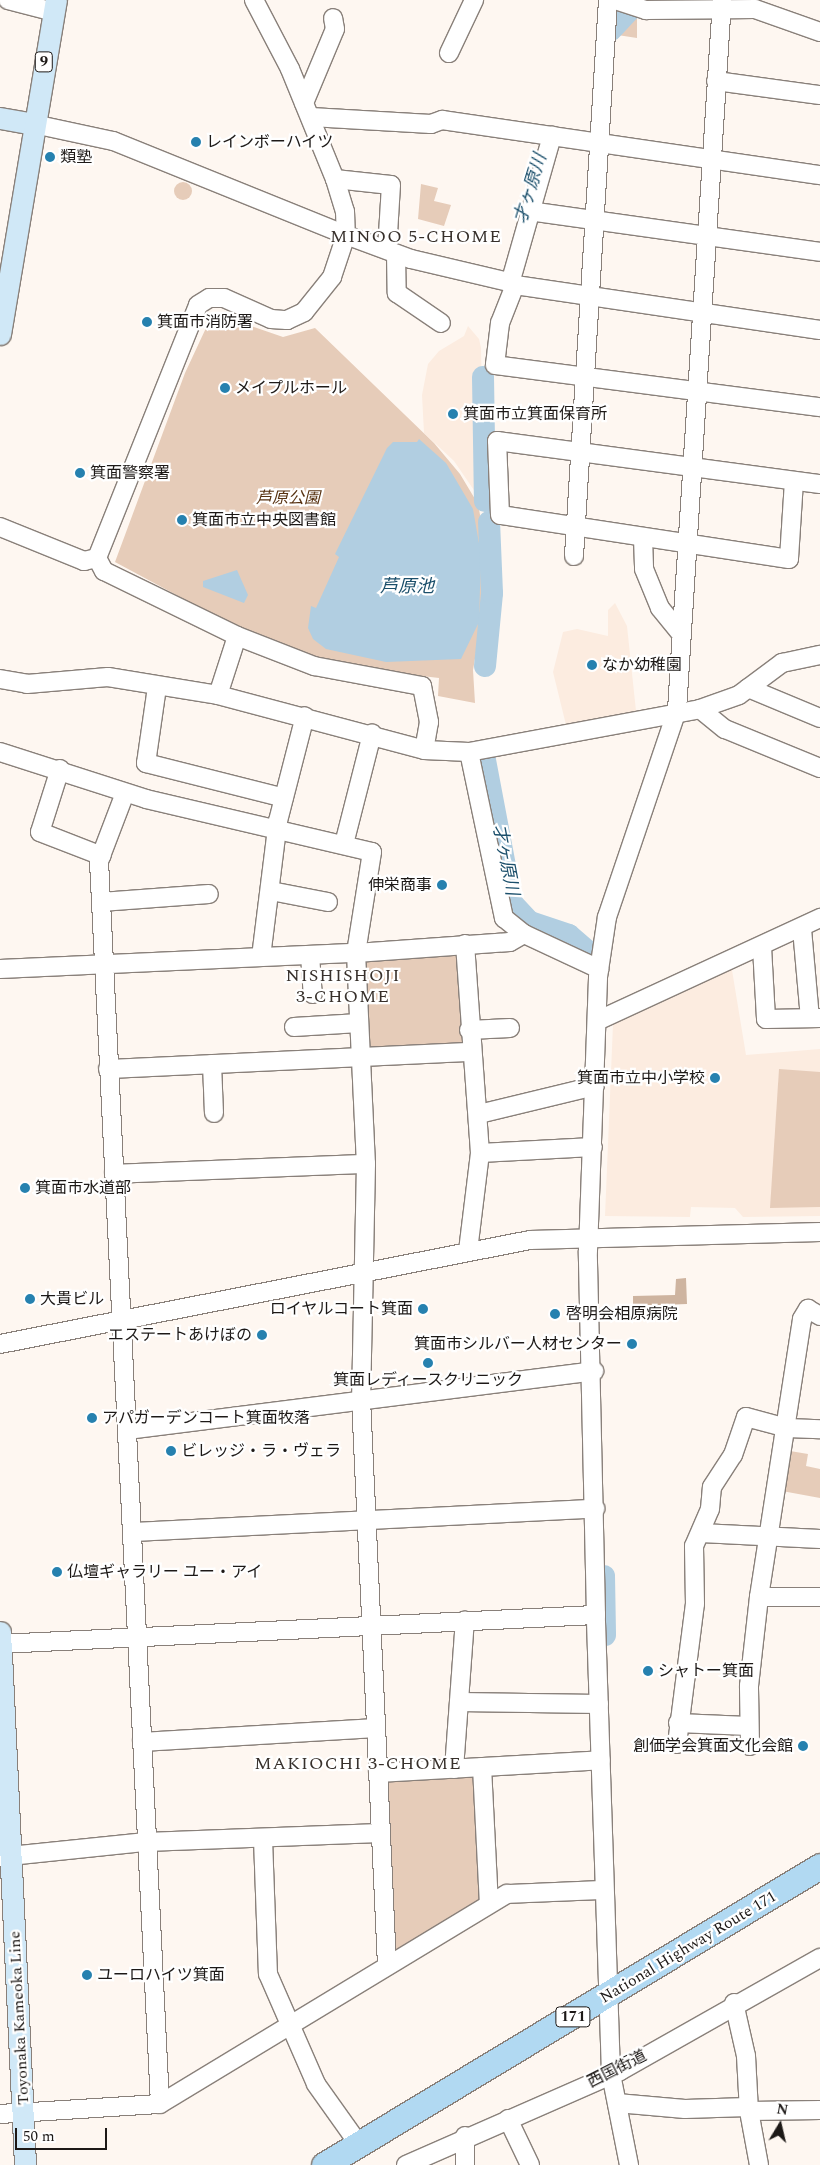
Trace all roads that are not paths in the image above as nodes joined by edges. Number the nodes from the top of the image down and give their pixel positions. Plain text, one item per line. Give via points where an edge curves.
1 (8, 0) edge
2 (254, 0) edge
3 (474, 0) edge
4 (608, 0) edge
5 (628, 4) edge
6 (721, 4) edge
7 (54, 6) edge
8 (333, 18) dead end
9 (820, 32) edge
10 (449, 53) dead end
11 (716, 81) junction
12 (820, 95) edge
13 (307, 110) junction
14 (0, 118) edge
15 (34, 124) junction
16 (552, 136) junction
17 (599, 143) junction
18 (712, 159) junction
19 (820, 175) edge
20 (335, 179) junction
21 (529, 211) junction
22 (595, 222) junction
23 (346, 235) junction
24 (707, 235) junction
25 (392, 252) junction
26 (820, 252) edge
27 (589, 297) junction
28 (703, 313) junction
29 (441, 323) dead end
30 (820, 330) edge
31 (0, 334) edge
32 (585, 377) junction
33 (698, 390) junction
34 (820, 407) edge
35 (580, 452) junction
36 (694, 467) junction
37 (794, 481) junction
38 (820, 484) edge
39 (0, 527) edge
40 (575, 527) junction
41 (643, 538) junction
42 (688, 544) junction
43 (574, 556) dead end
44 (97, 558) junction
45 (237, 636) junction
46 (682, 636) junction
47 (820, 655) edge
48 (0, 679) edge
49 (157, 687) junction
50 (748, 688) junction
51 (218, 695) junction
52 (700, 709) junction
53 (677, 710) junction
54 (305, 716) junction
55 (820, 718) edge
56 (372, 734) junction
57 (424, 750) junction
58 (0, 752) edge
59 (469, 752) junction
60 (820, 768) edge
61 (60, 769) junction
62 (125, 793) junction
63 (284, 798) junction
64 (280, 833) junction
65 (344, 844) junction
66 (102, 856) junction
67 (271, 891) junction
68 (209, 894) dead end
69 (101, 902) junction
70 (328, 902) dead end
71 (820, 918) edge
72 (802, 929) junction
73 (524, 934) junction
74 (465, 944) junction
75 (762, 947) junction
76 (356, 953) junction
77 (310, 955) junction
78 (261, 958) junction
79 (102, 965) junction
80 (0, 969) edge
81 (599, 969) junction
82 (313, 994) dead end
83 (815, 1018) edge
84 (597, 1021) junction
85 (359, 1024) junction
86 (294, 1027) dead end
87 (510, 1028) dead end
88 (469, 1030) junction
89 (470, 1052) junction
90 (360, 1059) junction
91 (212, 1064) junction
92 (108, 1069) junction
93 (595, 1086) junction
94 (214, 1113) dead end
95 (479, 1114) junction
96 (593, 1147) junction
97 (480, 1153) junction
98 (366, 1164) junction
99 (114, 1174) junction
100 (820, 1232) edge
101 (588, 1237) junction
102 (468, 1251) junction
103 (363, 1272) junction
104 (820, 1316) edge
105 (121, 1319) junction
106 (0, 1344) edge
107 (594, 1371) junction
108 (361, 1399) junction
109 (787, 1428) junction
110 (820, 1429) edge
111 (128, 1430) junction
112 (595, 1508) junction
113 (366, 1521) junction
114 (133, 1532) junction
115 (701, 1533) junction
116 (820, 1537) edge
117 (767, 1538) junction
118 (759, 1597) junction
119 (820, 1597) edge
120 (596, 1615) junction
121 (464, 1620) junction
122 (372, 1625) junction
123 (0, 1632) edge
124 (136, 1635) junction
125 (0, 1644) edge
126 (459, 1702) junction
127 (599, 1704) junction
128 (678, 1724) junction
129 (748, 1726) junction
130 (376, 1728) junction
131 (142, 1742) junction
132 (677, 1744) dead end
133 (750, 1746) dead end
134 (601, 1760) junction
135 (482, 1767) junction
136 (454, 1768) junction
137 (378, 1773) junction
138 (380, 1833) junction
139 (263, 1839) junction
140 (146, 1842) junction
141 (5, 1857) edge
142 (820, 1866) edge
143 (604, 1890) junction
144 (489, 1903) junction
145 (820, 1958) edge
146 (387, 1966) junction
147 (607, 1996) junction
148 (734, 2003) junction
149 (290, 2026) junction
150 (611, 2074) junction
151 (617, 2103) junction
152 (160, 2104) junction
153 (749, 2109) junction
154 (820, 2110) edge
155 (23, 2112) junction
156 (0, 2114) edge
157 (508, 2119) junction
158 (465, 2136) junction
159 (358, 2143) junction
160 (415, 2163) edge
161 (25, 2165) edge
162 (324, 2165) edge
163 (466, 2165) edge
164 (530, 2165) edge
165 (628, 2165) edge
166 (759, 2165) edge

1 - 7 street
2 - 13 street
3 - 10 street
4 - 17 street
5 - 6 street
6 - 9 street via 756,9
6 - 11 street
7 - 15 main road, 9
8 - 13 street via 335,29
11 - 12 street
11 - 18 street
13 - 16 street via 431,124 442,120
13 - 20 street
14 - 15 main road
15 - 23 street via 112,141
15 - 31 main road
16 - 17 street
16 - 21 street
17 - 18 street
17 - 22 street
18 - 19 street
18 - 24 street
20 - 23 street via 345,211
20 - 25 street via 391,185
21 - 22 street
21 - 25 street via 508,281
22 - 24 street
22 - 27 street
23 - 25 street
23 - 44 street via 332,277 304,312 287,320 271,319 224,298 209,298 198,306
24 - 26 street
24 - 28 street
25 - 29 street via 397,293
27 - 28 street
27 - 32 street
27 - 32 street via 515,285 500,323 495,364
28 - 30 street
28 - 33 street
32 - 33 street
32 - 35 street
33 - 34 street
33 - 36 street
35 - 36 street
35 - 40 street
35 - 40 street via 497,441 500,515
36 - 37 street
36 - 42 street
37 - 38 street
37 - 42 street via 789,559
39 - 44 street via 84,560
40 - 41 street
40 - 43 street
41 - 42 street
41 - 46 street via 644,569 660,608
42 - 46 street
44 - 45 street via 104,572
45 - 51 street
45 - 57 street via 314,666 422,686 429,722
46 - 53 street
47 - 50 street via 782,663
48 - 49 street via 27,684 108,677
49 - 51 street
49 - 63 street via 146,763
50 - 52 street
50 - 55 street
51 - 54 street
52 - 53 street
52 - 60 street via 725,728
53 - 59 street
53 - 81 street via 607,917
54 - 56 street
54 - 63 street
56 - 57 street
56 - 65 street
57 - 59 street
58 - 61 street
59 - 73 street via 497,898 504,918
61 - 62 street
61 - 66 street via 40,832
62 - 64 street
62 - 66 street
63 - 64 street
64 - 65 street
64 - 67 street
65 - 76 street via 372,852
66 - 69 street
67 - 70 street
67 - 78 street
68 - 69 street
69 - 79 street
71 - 72 street
72 - 75 street
72 - 83 street
73 - 74 street via 510,942
73 - 81 street
74 - 76 street
74 - 88 street
75 - 83 street via 766,1019
75 - 84 street via 733,954
76 - 77 street
76 - 85 street
77 - 78 street
77 - 82 street
78 - 79 street
79 - 80 street
79 - 92 street
81 - 84 street
84 - 93 street
85 - 86 street
85 - 90 street
87 - 88 street
88 - 89 street
89 - 90 street
89 - 95 street
90 - 91 street
90 - 98 street
91 - 92 street
91 - 94 street
92 - 99 street
93 - 95 street
93 - 96 street
95 - 97 street
96 - 97 street
96 - 101 street
97 - 102 street
98 - 99 street
98 - 103 street
99 - 105 street
100 - 101 street
101 - 102 street
101 - 107 street
102 - 103 street
103 - 105 street
103 - 108 street
104 - 109 street via 808,1309 802,1319
105 - 106 street
105 - 111 street
107 - 108 street
107 - 112 street
108 - 111 street
108 - 113 street
109 - 110 street
109 - 115 street via 746,1417 733,1454 712,1487 710,1509
109 - 117 street
111 - 114 street
112 - 113 street
112 - 120 street
113 - 114 street
113 - 122 street
114 - 124 street
115 - 117 street
115 - 128 street via 694,1546 695,1604
116 - 117 street
117 - 118 street
118 - 119 street
118 - 129 street
120 - 121 street
120 - 127 street
121 - 122 street
121 - 126 street
122 - 124 street
122 - 130 street
123 - 125 main road, Toyonaka Kameoka Line
124 - 125 street
124 - 131 street
125 - 141 main road, Toyonaka Kameoka Line
126 - 127 street
126 - 136 street
127 - 134 street
128 - 129 street
128 - 132 street
129 - 133 street
130 - 131 street
130 - 137 street
131 - 140 street
134 - 135 street
134 - 143 street
135 - 136 street
135 - 144 street
136 - 137 street
137 - 138 street
138 - 139 street
138 - 146 street
139 - 140 street
139 - 149 street via 268,1974
140 - 141 street
140 - 152 street
141 - 155 main road, Toyonaka Kameoka Line
142 - 147 highway, National Highway Route 171 / 171
143 - 144 street via 507,1894
143 - 147 street
144 - 146 street
145 - 148 street, 西国街道
146 - 149 street
147 - 150 street
147 - 159 highway, National Highway Route 171 / 171
148 - 150 street, 西国街道
148 - 153 street via 746,2056
149 - 152 street
149 - 159 street via 316,2084
150 - 151 street
150 - 157 street, 西国街道
151 - 153 street via 685,2109
151 - 165 street
152 - 155 street
153 - 154 street
153 - 166 street
155 - 156 street
155 - 161 main road, Toyonaka Kameoka Line
157 - 158 street, 西国街道
157 - 164 street
158 - 160 street, 西国街道
158 - 163 street
159 - 162 highway, National Highway Route 171 / 171

